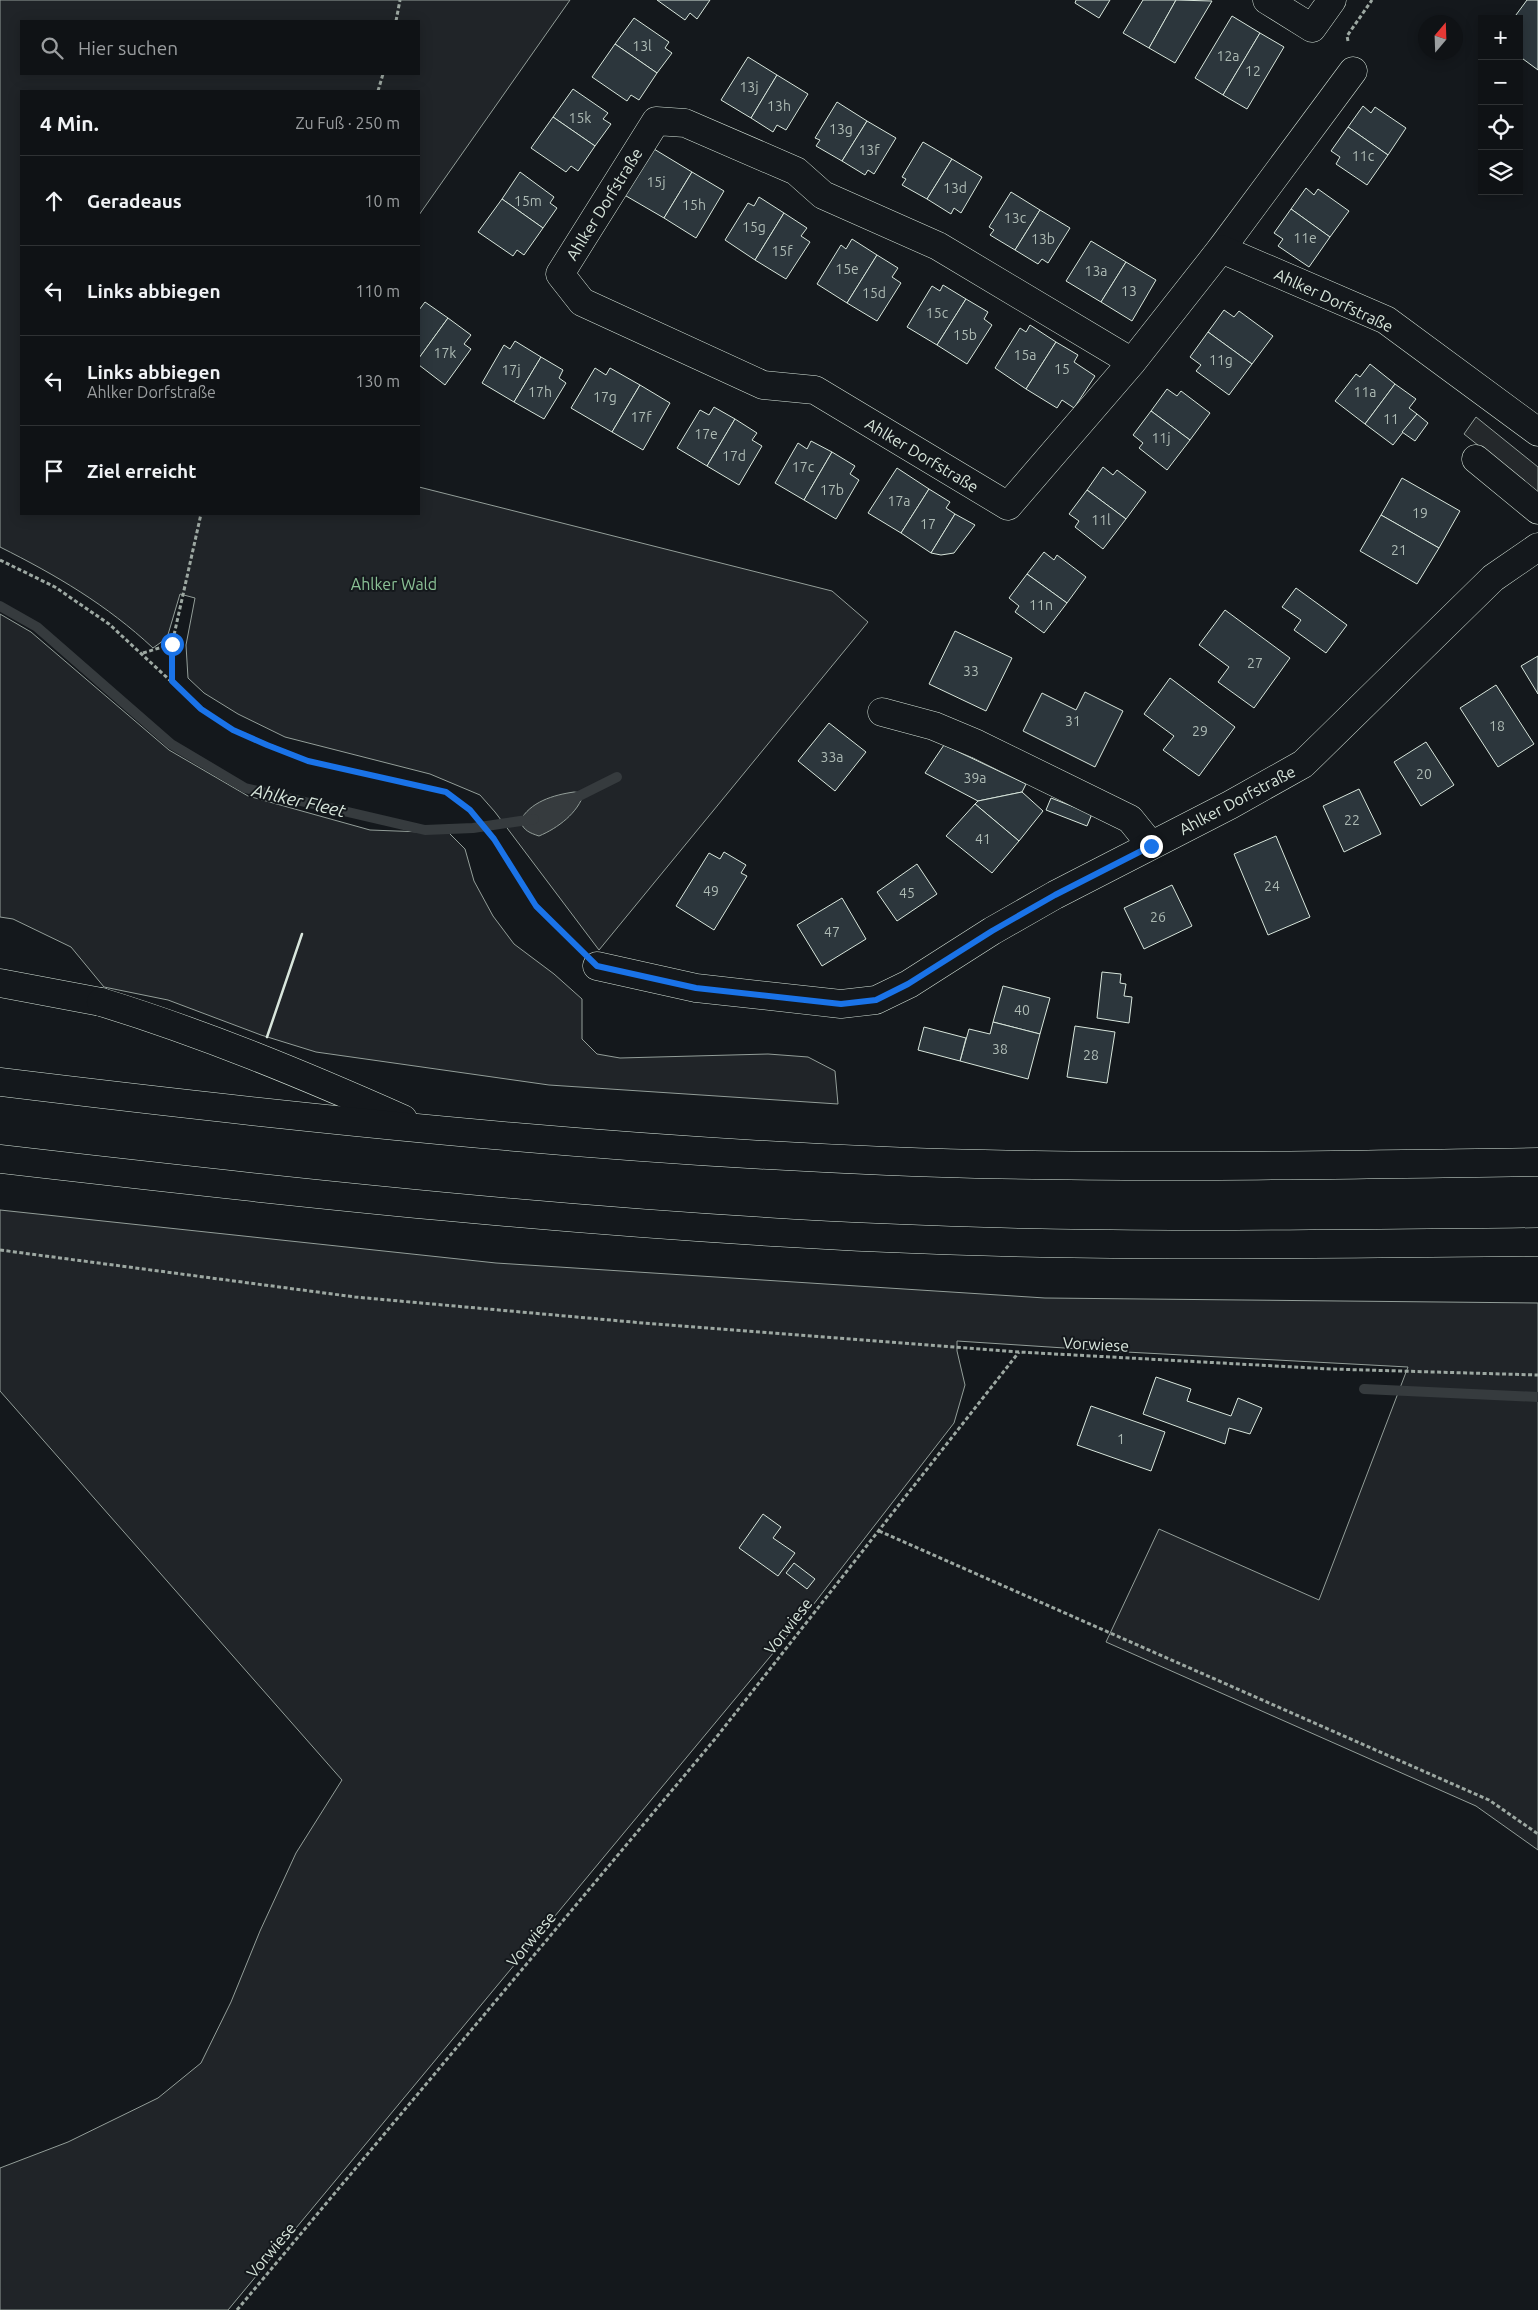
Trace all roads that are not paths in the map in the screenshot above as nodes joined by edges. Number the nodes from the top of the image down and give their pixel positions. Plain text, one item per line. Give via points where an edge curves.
1 (1267, 0) edge
2 (1332, 0) edge
3 (1353, 71) road end
4 (1221, 249) junction
5 (1132, 362) junction
6 (1538, 432) edge
7 (1476, 459) dead end
8 (1538, 510) edge
9 (1538, 547) edge
10 (882, 712) dead end
11 (1151, 846) junction
12 (597, 966) road end
13 (0, 983) edge
14 (0, 1082) edge
15 (423, 1128) junction
16 (0, 1160) edge
17 (1538, 1162) edge
18 (1538, 1242) edge

1 - 2 main road via 1312,28
3 - 4 main road, Ahlker Dorfstraße
4 - 5 main road, Ahlker Dorfstraße
4 - 6 main road, Ahlker Dorfstraße via 1386,320
5 - 5 main road, Ahlker Dorfstraße via 1008,506 815,390 763,385 582,302 560,274 656,121 685,124 796,171 822,195 938,246
7 - 8 main road
9 - 11 main road, Ahlker Dorfstraße via 1493,578 1303,764
10 - 11 main road via 934,726 977,744 1130,819
11 - 12 main road, Ahlker Dorfstraße via 1055,895 876,1000 841,1004 696,988
13 - 15 main road via 101,1002 174,1024 274,1062
14 - 15 main road via 271,1115
15 - 17 main road via 640,1147 888,1162 1190,1167
16 - 18 main road via 418,1206 636,1224 879,1238 1188,1245

